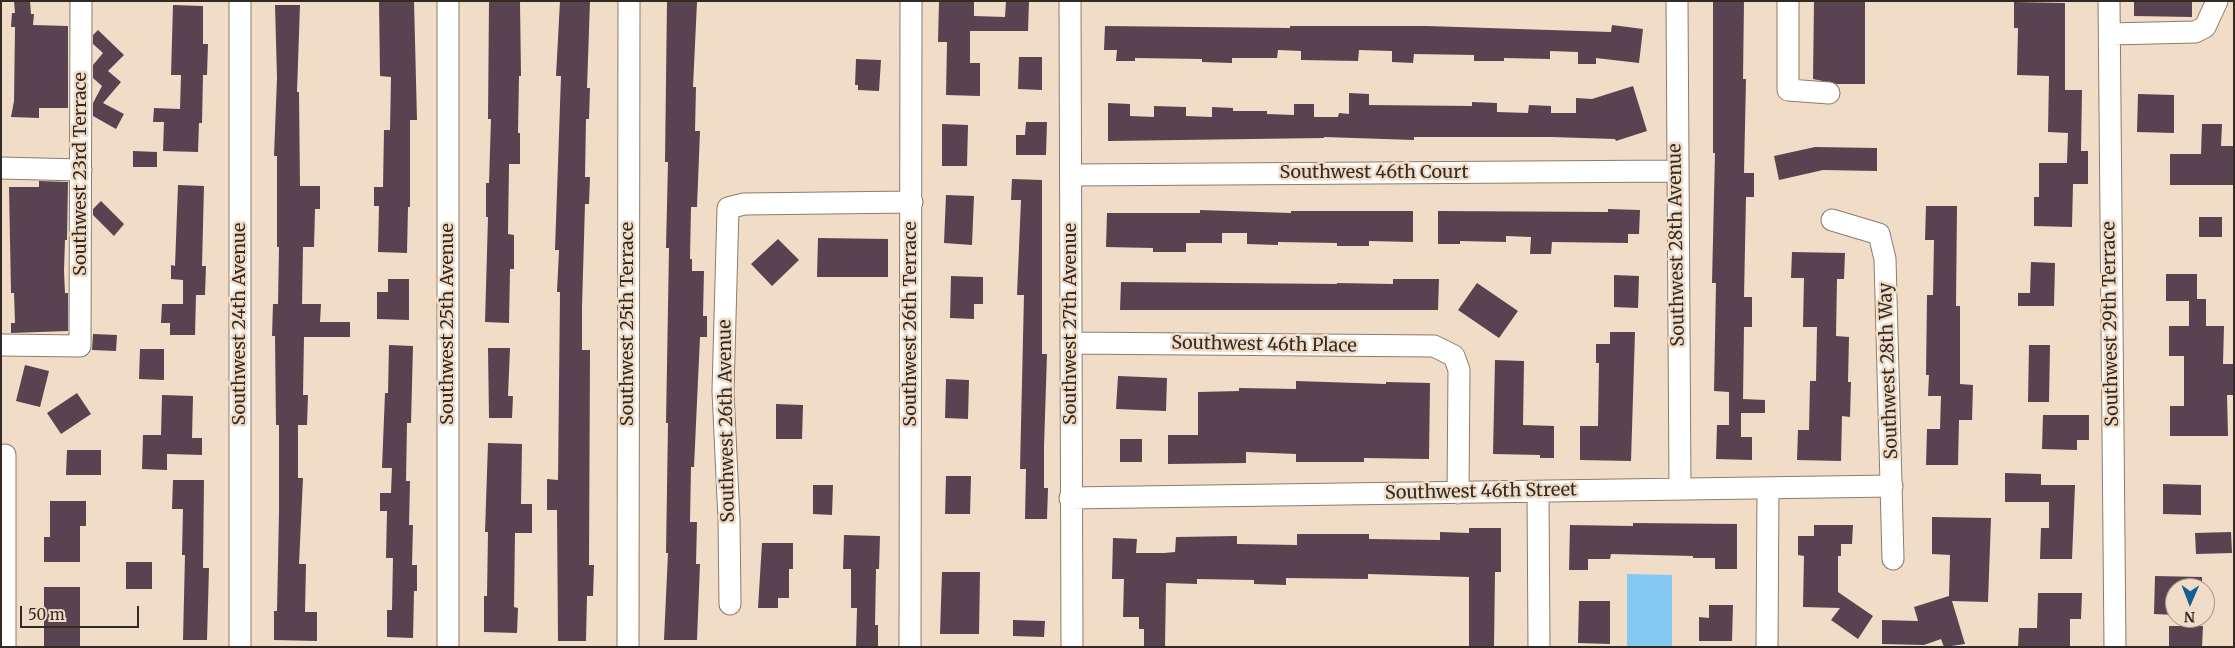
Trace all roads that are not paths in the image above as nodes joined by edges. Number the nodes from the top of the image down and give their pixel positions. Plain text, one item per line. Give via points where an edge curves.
1 (81, 1) edge
2 (240, 1) edge
3 (448, 1) edge
4 (628, 1) edge
5 (911, 1) edge
6 (1070, 1) edge
7 (1676, 1) edge
8 (1788, 1) edge
9 (2110, 1) edge
10 (2217, 1) edge
11 (2110, 34) junction
12 (1829, 93) dead end
13 (1, 168) edge
14 (81, 170) junction
15 (1676, 171) junction
16 (1071, 175) junction
17 (912, 202) junction
18 (1832, 220) dead end
19 (1071, 343) junction
20 (1, 345) edge
21 (5, 455) dead end
22 (1892, 486) junction
23 (1768, 488) junction
24 (1680, 489) junction
25 (1538, 492) junction
26 (1458, 493) junction
27 (1070, 498) junction
28 (1893, 559) dead end
29 (730, 604) dead end
30 (6, 647) edge
31 (240, 647) edge
32 (448, 647) edge
33 (628, 647) edge
34 (910, 647) edge
35 (1072, 647) edge
36 (1539, 647) edge
37 (1766, 647) edge
38 (2115, 647) edge

1 - 14 street, Southwest 23rd Terrace
2 - 31 street, Southwest 24th Avenue
3 - 32 street, Southwest 25th Avenue
4 - 33 street, Southwest 25th Terrace
5 - 17 street, Southwest 26th Terrace
6 - 16 street, Southwest 27th Avenue
7 - 15 street, Southwest 28th Avenue
8 - 12 street via 1788,90
9 - 11 street, Southwest 29th Terrace
10 - 11 street via 2205,26 2195,32
11 - 38 street, Southwest 29th Terrace
13 - 14 street
14 - 20 street, Southwest 23rd Terrace via 80,346
15 - 16 street, Southwest 46th Court
15 - 24 street, Southwest 28th Avenue
16 - 19 street, Southwest 27th Avenue
17 - 29 street, Southwest 26th Avenue via 744,204 728,208 723,391
17 - 34 street, Southwest 26th Terrace
18 - 22 street, Southwest 28th Way via 1879,234 1885,258
19 - 26 street, Southwest 46th Place via 1434,346 1454,356 1459,370
19 - 27 street, Southwest 27th Avenue
21 - 30 street
22 - 23 street, Southwest 46th Street
22 - 28 street, Southwest 28th Way
23 - 24 street, Southwest 46th Street
23 - 37 street
24 - 25 street, Southwest 46th Street
25 - 26 street, Southwest 46th Street
25 - 36 street
26 - 27 street, Southwest 46th Street
27 - 35 street, Southwest 27th Avenue

